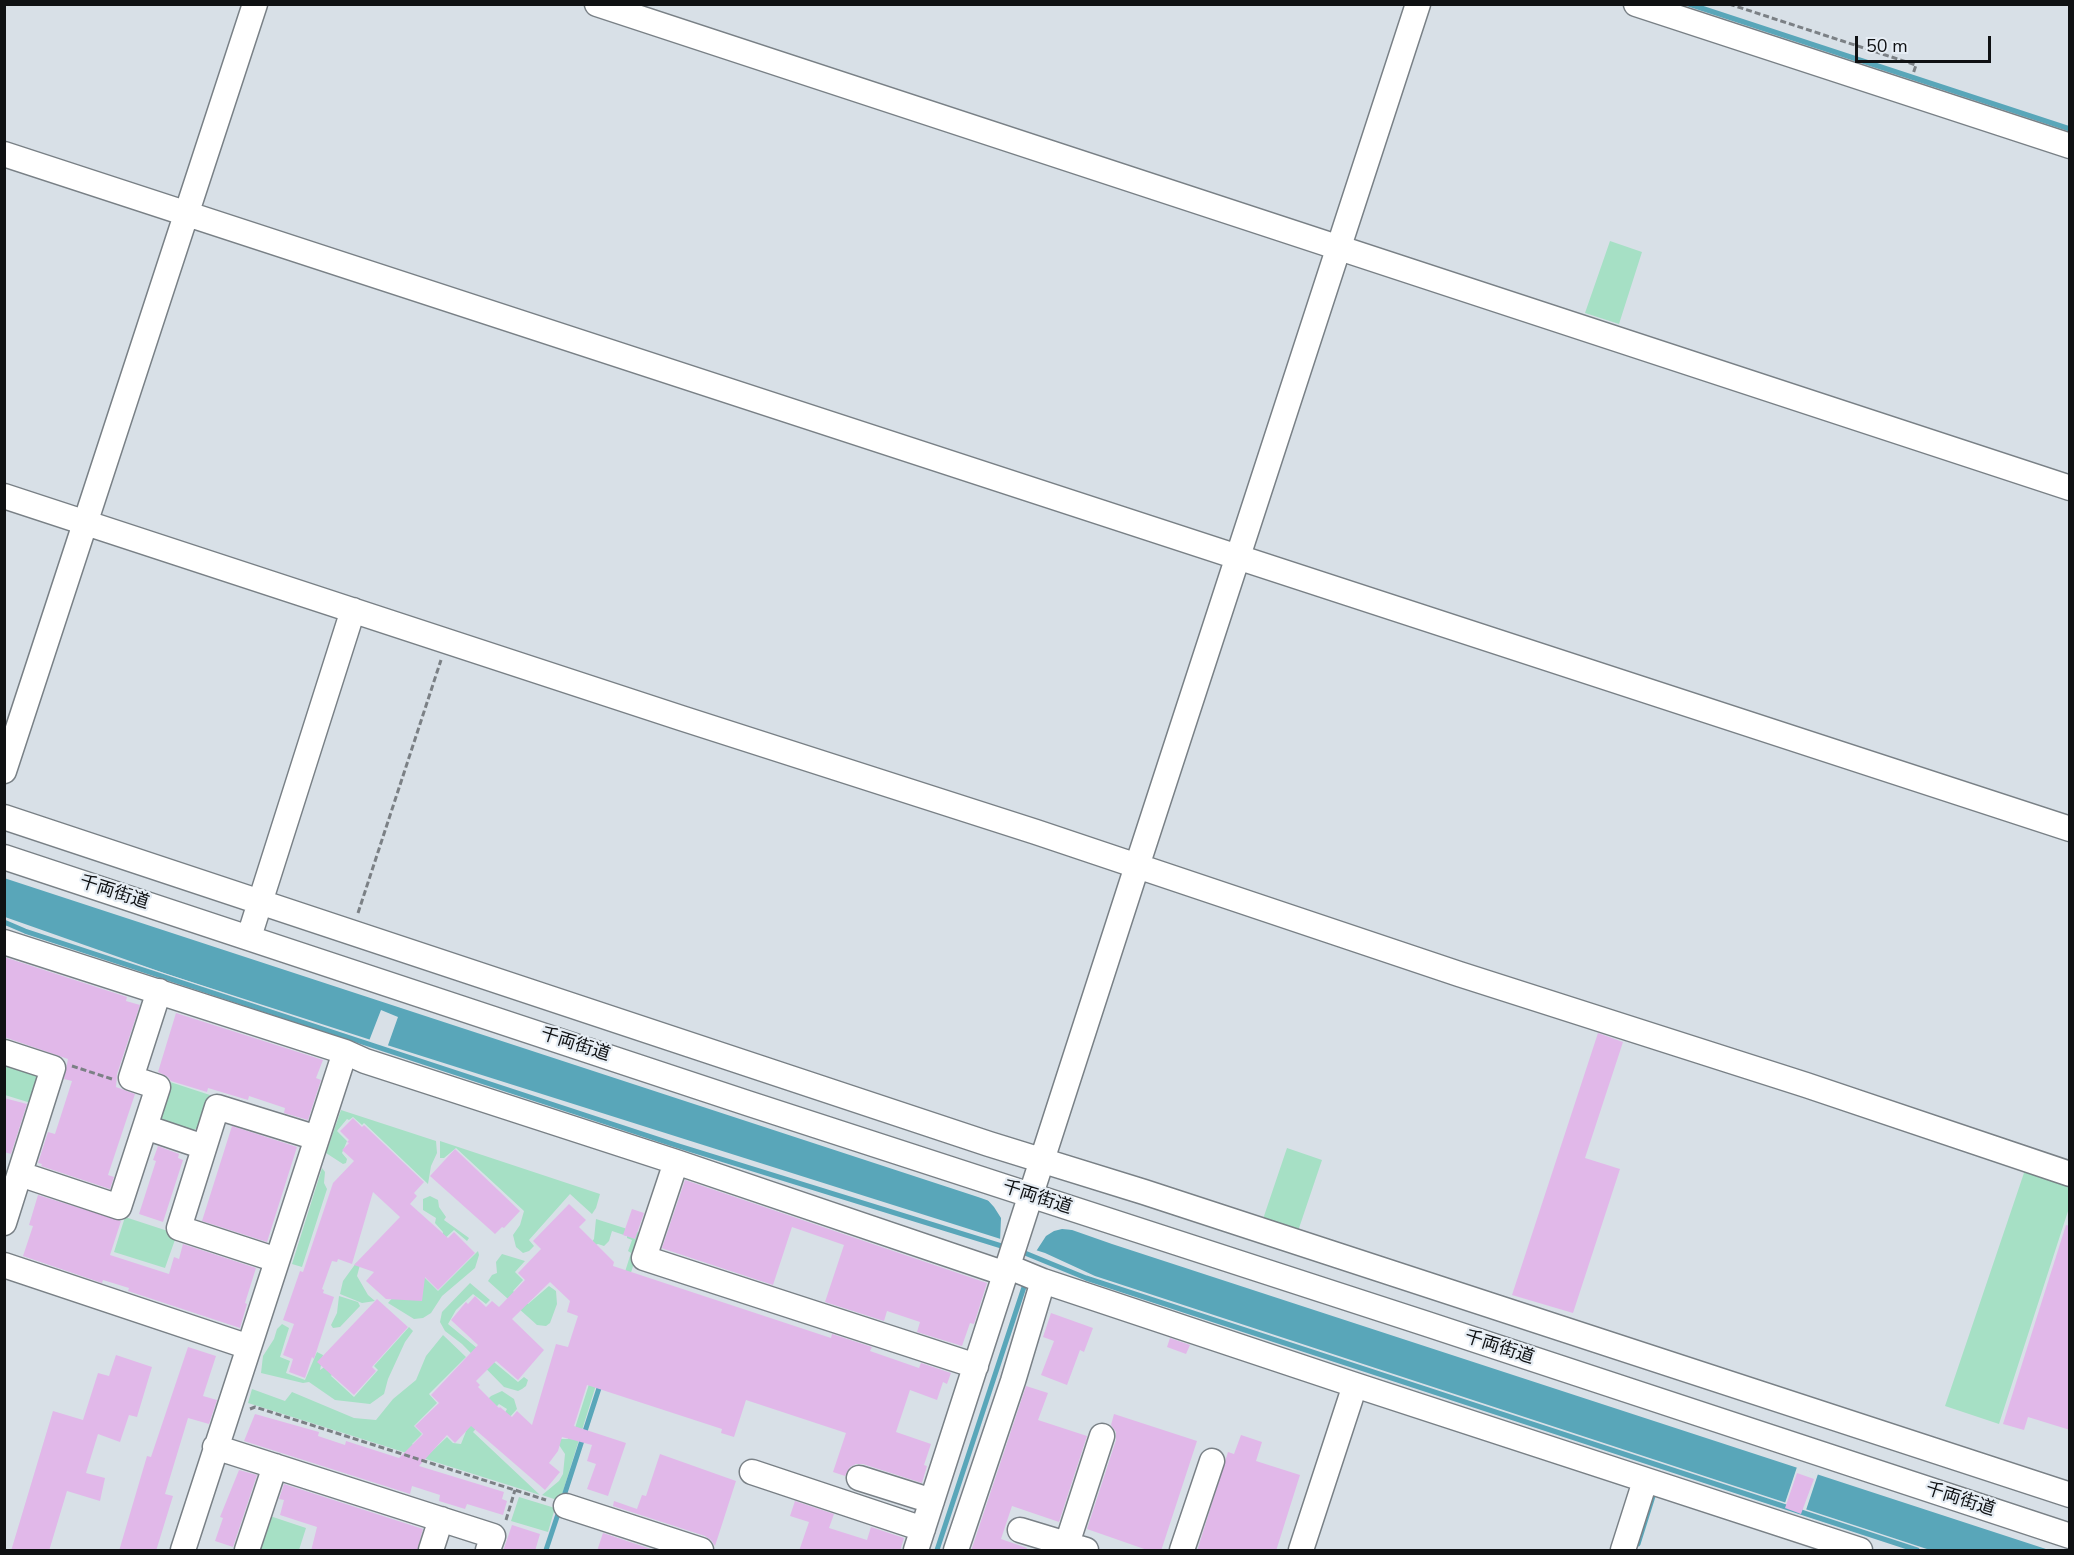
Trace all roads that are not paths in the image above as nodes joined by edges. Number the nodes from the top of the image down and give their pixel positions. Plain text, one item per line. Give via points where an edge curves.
1 (255, 4) edge
2 (597, 4) edge
3 (1418, 4) edge
4 (1636, 4) edge
5 (2070, 146) edge
6 (4, 154) edge
7 (190, 208) junction
8 (1338, 249) junction
9 (2070, 488) edge
10 (4, 496) edge
11 (88, 518) junction
12 (1238, 556) junction
13 (353, 610) junction
14 (4, 771) edge
15 (4, 817) edge
16 (2070, 829) edge
17 (4, 857) edge
18 (1139, 860) junction
19 (255, 916) junction
20 (4, 942) edge
21 (159, 992) junction
22 (500, 997) junction
23 (623, 1037) junction
24 (4, 1052) edge
25 (345, 1052) junction
26 (757, 1074) junction
27 (747, 1103) junction
28 (145, 1127) junction
29 (317, 1138) junction
30 (204, 1147) junction
31 (1042, 1160) junction
32 (676, 1162) junction
33 (20, 1174) junction
34 (2070, 1174) edge
35 (1144, 1192) junction
36 (1028, 1204) junction
37 (4, 1223) edge
38 (1131, 1229) junction
39 (1333, 1254) junction
40 (277, 1260) junction
41 (4, 1265) edge
42 (1009, 1265) junction
43 (1043, 1281) junction
44 (1321, 1291) junction
45 (1437, 1294) junction
46 (1427, 1324) junction
47 (1587, 1343) junction
48 (249, 1347) junction
49 (976, 1366) junction
50 (1577, 1373) junction
51 (1355, 1385) junction
52 (1102, 1436) dead end
53 (215, 1448) junction
54 (1212, 1461) dead end
55 (275, 1466) junction
56 (752, 1472) dead end
57 (859, 1478) dead end
58 (1645, 1480) junction
59 (2002, 1480) junction
60 (2070, 1495) edge
61 (932, 1501) junction
62 (556, 1503) road end
63 (1992, 1510) junction
64 (441, 1519) junction
65 (1020, 1530) dead end
66 (2070, 1536) edge
67 (920, 1540) edge
68 (491, 1543) edge
69 (1072, 1548) edge
70 (183, 1551) edge
71 (247, 1551) edge
72 (431, 1551) edge
73 (700, 1551) edge
74 (956, 1551) edge
75 (1182, 1551) edge
76 (1301, 1551) edge
77 (1623, 1551) edge
78 (1860, 1551) edge

1 - 7 street
2 - 8 street
3 - 8 street
4 - 5 street
6 - 7 street
7 - 11 street
7 - 12 street
8 - 9 street
8 - 12 street
10 - 11 street
11 - 13 street
11 - 14 street
12 - 16 street
12 - 18 street
13 - 18 street
13 - 19 street
15 - 19 street
17 - 19 street, 千両街道
18 - 31 street
18 - 34 street via 1459,974
19 - 22 street, 千両街道
19 - 22 street via 351,933
20 - 21 street
21 - 25 street
21 - 28 street via 131,1078 158,1087
22 - 23 street, 千両街道
22 - 23 street
23 - 26 street
23 - 27 street, 千両街道
24 - 33 street via 53,1068
25 - 29 street
25 - 32 street
26 - 27 street
26 - 31 street
27 - 36 street, 千両街道
28 - 30 street
28 - 33 street via 119,1207
29 - 30 street via 217,1107
29 - 40 street
30 - 40 street via 179,1228
31 - 35 street
31 - 36 street
32 - 42 street
32 - 49 street via 644,1258
33 - 37 street
35 - 38 street
35 - 39 street
36 - 38 street, 千両街道
36 - 42 street
38 - 44 street, 千両街道
39 - 44 street
39 - 45 street
40 - 48 street
41 - 48 street
42 - 43 street
42 - 49 street
43 - 51 street
43 - 74 street
44 - 46 street, 千両街道
45 - 46 street
45 - 47 street
46 - 50 street, 千両街道
47 - 50 street
47 - 59 street
48 - 53 street
49 - 61 street
50 - 63 street, 千両街道
51 - 58 street
51 - 76 street
52 - 69 street
53 - 55 street
53 - 70 street
54 - 75 street
55 - 64 street
55 - 71 street
56 - 67 street
57 - 61 street
58 - 77 street
58 - 78 street
59 - 60 street
59 - 63 street
61 - 67 street
62 - 73 street
63 - 66 street, 千両街道
64 - 68 street
64 - 72 street
65 - 69 street

